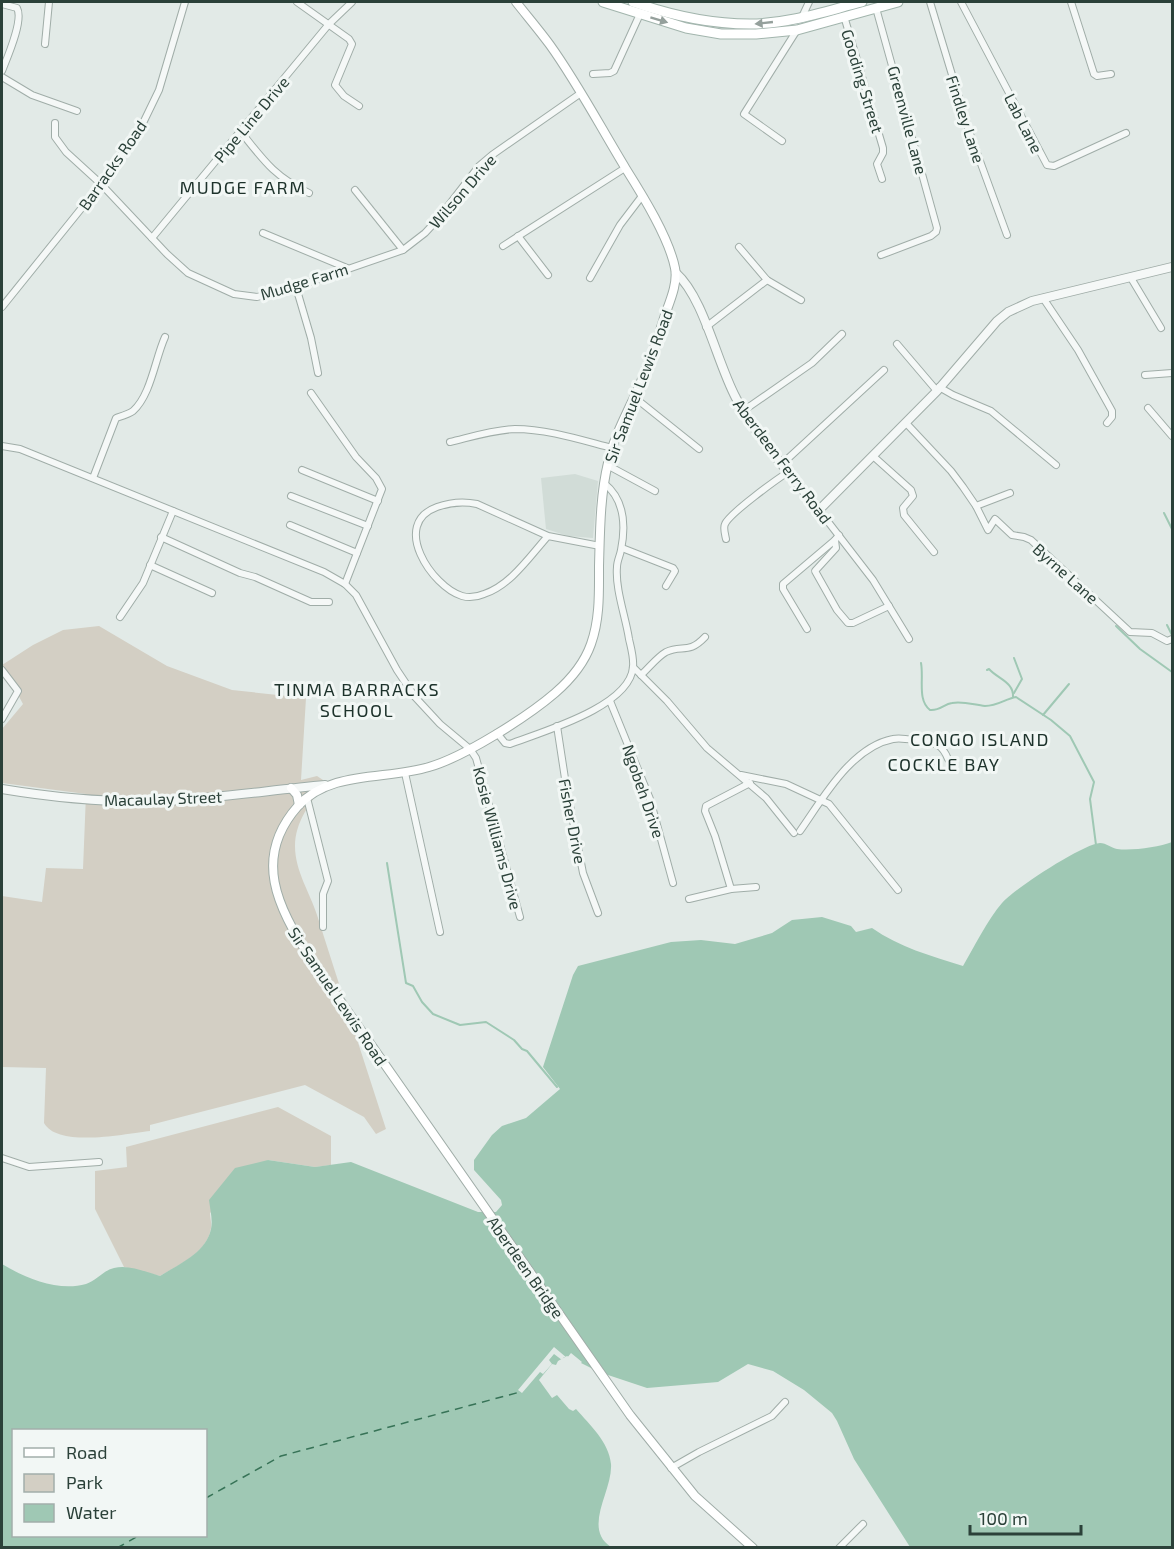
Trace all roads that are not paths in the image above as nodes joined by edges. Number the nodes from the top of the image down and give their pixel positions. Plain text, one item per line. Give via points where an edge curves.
1 (49, 2) edge
2 (185, 2) edge
3 (297, 2) edge
4 (352, 2) edge
5 (516, 2) edge
6 (603, 2) edge
7 (633, 2) edge
8 (809, 2) edge
9 (862, 2) edge
10 (898, 2) edge
11 (930, 2) edge
12 (961, 2) edge
13 (1071, 2) edge
14 (2, 4) edge
15 (649, 4) edge
16 (876, 8) junction
17 (640, 14) junction
18 (844, 16) junction
19 (802, 17) junction
20 (329, 24) junction
21 (797, 30) junction
22 (45, 44) dead end
23 (2, 70) edge
24 (593, 74) dead end
25 (1111, 74) dead end
26 (2, 76) edge
27 (581, 93) junction
28 (359, 106) dead end
29 (77, 111) dead end
30 (55, 123) dead end
31 (241, 132) junction
32 (1126, 133) dead end
33 (782, 141) dead end
34 (626, 168) junction
35 (882, 179) dead end
36 (101, 184) junction
37 (355, 190) dead end
38 (309, 193) dead end
39 (642, 196) junction
40 (263, 233) dead end
41 (1007, 235) dead end
42 (518, 236) junction
43 (152, 238) junction
44 (503, 246) dead end
45 (739, 246) dead end
46 (403, 250) junction
47 (881, 255) dead end
48 (348, 269) junction
49 (1172, 269) edge
50 (676, 273) junction
51 (548, 275) dead end
52 (590, 278) dead end
53 (1131, 278) junction
54 (767, 280) junction
55 (296, 286) junction
56 (1042, 298) junction
57 (801, 300) dead end
58 (2, 307) edge
59 (706, 327) junction
60 (1161, 328) dead end
61 (842, 334) dead end
62 (165, 337) dead end
63 (897, 344) dead end
64 (884, 370) dead end
65 (318, 373) dead end
66 (1173, 373) edge
67 (1145, 375) dead end
68 (938, 389) junction
69 (311, 393) dead end
70 (634, 397) junction
71 (1148, 408) dead end
72 (743, 411) junction
73 (906, 423) junction
74 (1107, 423) dead end
75 (1173, 436) edge
76 (450, 442) dead end
77 (2, 446) edge
78 (612, 448) junction
79 (699, 449) dead end
80 (873, 456) junction
81 (782, 464) junction
82 (607, 465) junction
83 (1056, 465) dead end
84 (302, 470) dead end
85 (788, 472) junction
86 (93, 478) junction
87 (604, 483) junction
88 (655, 491) dead end
89 (1010, 493) dead end
90 (291, 496) dead end
91 (378, 501) junction
92 (976, 506) junction
93 (173, 510) junction
94 (819, 510) junction
95 (290, 525) dead end
96 (368, 526) junction
97 (548, 536) junction
98 (162, 537) junction
99 (837, 537) junction
100 (726, 539) dead end
101 (600, 546) junction
102 (622, 548) junction
103 (934, 552) dead end
104 (357, 553) junction
105 (150, 565) junction
106 (345, 584) junction
107 (666, 586) dead end
108 (212, 593) dead end
109 (329, 602) dead end
110 (889, 606) junction
111 (120, 617) dead end
112 (807, 629) dead end
113 (705, 637) dead end
114 (909, 639) dead end
115 (1173, 639) edge
116 (633, 667) junction
117 (2, 670) edge
118 (641, 675) junction
119 (610, 701) junction
120 (2, 719) edge
121 (557, 726) junction
122 (497, 733) junction
123 (470, 749) junction
124 (948, 759) dead end
125 (405, 773) junction
126 (740, 775) junction
127 (750, 783) junction
128 (325, 785) junction
129 (291, 788) junction
130 (2, 789) edge
131 (821, 799) junction
132 (303, 801) junction
133 (673, 883) dead end
134 (756, 887) dead end
135 (731, 889) junction
136 (898, 890) dead end
137 (689, 898) dead end
138 (598, 913) dead end
139 (520, 917) dead end
140 (323, 927) dead end
141 (440, 932) dead end
142 (422, 1118) joint
143 (2, 1158) edge
144 (99, 1162) dead end
145 (785, 1402) dead end
146 (671, 1468) junction
147 (863, 1524) dead end
148 (753, 1548) edge
149 (839, 1548) edge

1 - 22 street
2 - 36 street, Barracks Road via 159,90 144,121
3 - 20 street
4 - 20 street, Pipe Line Drive
5 - 27 main road
6 - 17 main road
7 - 15 main road
8 - 19 street
9 - 19 main road
10 - 16 main road
11 - 41 street, Findley Lane via 969,131
12 - 32 street, Lab Lane via 1047,165 1054,166
13 - 25 street via 1092,70 1097,76
14 - 23 street via 17,8 19,14
19 -> 15 main road via 751,24 719,22 688,18
16 - 18 main road
16 - 47 street, Greenville Lane via 937,228 931,236
17 -> 21 main road via 721,34
17 - 24 street via 614,71
18 - 21 main road
18 - 35 street, Gooding Street via 883,148 877,164
20 - 28 street via 352,44 335,85
20 - 31 street, Pipe Line Drive
21 - 33 street via 744,114
26 - 29 street via 33,95
27 - 34 main road
27 - 46 street, Wilson Drive via 479,166 431,226
30 - 36 street, Mudge Farm via 55,137 66,152
31 - 38 street via 275,172
31 - 43 street, Pipe Line Drive
34 - 39 main road
34 - 42 street
36 - 43 street, Mudge Farm
36 - 58 street, Barracks Road
37 - 46 street
39 - 50 main road via 662,233
39 - 52 street via 620,225
40 - 48 street
42 - 44 street
42 - 51 street
43 - 55 street, Mudge Farm via 188,273 234,294 257,297
45 - 54 street
46 - 48 street, Mudge Farm
48 - 55 street, Mudge Farm
49 - 53 street
50 - 59 street, Aberdeen Ferry Road via 689,288
50 - 70 main road, Sir Samuel Lewis Road via 653,353
53 - 56 street
53 - 60 street
54 - 57 street
54 - 59 street
55 - 65 street
56 - 68 street via 1008,312
56 - 74 street via 1078,350 1112,411
59 - 72 street, Aberdeen Ferry Road
61 - 72 street via 812,363
62 - 86 street via 144,398 132,412 116,418
63 - 68 street
64 - 81 street
66 - 67 street
68 - 73 street
68 - 83 street via 992,411
69 - 91 street via 356,457 376,478 382,489
70 - 78 main road, Sir Samuel Lewis Road
70 - 79 street
71 - 75 street
72 - 81 street, Aberdeen Ferry Road
73 - 80 street
73 - 92 street, Byrne Lane via 951,471
76 - 78 street via 516,429
77 - 86 street via 20,449
78 - 82 main road, Sir Samuel Lewis Road
80 - 94 street
80 - 103 street via 911,490 913,496 903,508 904,515
81 - 85 street, Aberdeen Ferry Road
82 - 87 main road, Sir Samuel Lewis Road
82 - 88 street
84 - 91 street
85 - 94 street, Aberdeen Ferry Road
85 - 100 street via 729,520 724,528
86 - 93 street
87 - 101 main road, Sir Samuel Lewis Road
87 - 102 street via 620,504
89 - 92 street
90 - 96 street
91 - 96 street
92 - 115 street, Byrne Lane via 988,530 995,519 1012,535 1031,540 1130,632
93 - 98 street
93 - 106 street
94 - 99 street, Aberdeen Ferry Road
95 - 104 street
96 - 104 street
97 - 97 street via 502,584 485,594 463,597 441,583 428,567 418,549 415,529 417,521 430,510 465,501
97 - 101 street
98 - 105 street
98 - 109 street via 310,602
99 - 110 street, Aberdeen Ferry Road
99 - 110 street via 836,548 815,571 844,619 853,623
99 - 112 street via 783,584
101 - 122 main road, Sir Samuel Lewis Road via 597,624 582,663 556,693
102 - 107 street via 673,568
102 - 116 street via 617,578
104 - 106 street
105 - 108 street
105 - 111 street
106 - 123 street, Kosie Williams Drive via 363,606 416,697
110 - 114 street, Aberdeen Ferry Road
113 - 118 street via 691,648 668,651
116 - 118 street
116 - 119 street via 626,683
117 - 120 street via 18,691
118 - 126 street via 707,748
119 - 121 street
119 - 133 street, Ngobeh Drive via 650,799
121 - 122 street via 510,744
121 - 138 street, Fisher Drive via 583,873
122 - 123 main road, Sir Samuel Lewis Road
123 - 125 main road, Sir Samuel Lewis Road via 444,762
123 - 139 street, Kosie Williams Drive via 476,758
124 - 131 street via 937,743 894,739 861,755
125 - 128 main road, Sir Samuel Lewis Road
125 - 141 street
126 - 127 street
126 - 131 street via 786,784
127 - 131 street via 797,832
127 - 135 street via 710,803 705,811
128 - 129 street, Macaulay Street
128 - 132 main road, Sir Samuel Lewis Road
129 - 130 street, Macaulay Street via 164,801 106,801
129 - 132 main road
131 - 136 street
132 - 140 street via 328,880 323,894
132 - 142 main road, Sir Samuel Lewis Road via 278,836 274,850 274,884 280,902 309,956
134 - 135 street
135 - 137 street
142 - 146 main road, Aberdeen Bridge
143 - 144 street via 29,1167
145 - 146 street via 772,1416
146 - 148 main road via 701,1502
147 - 149 street

